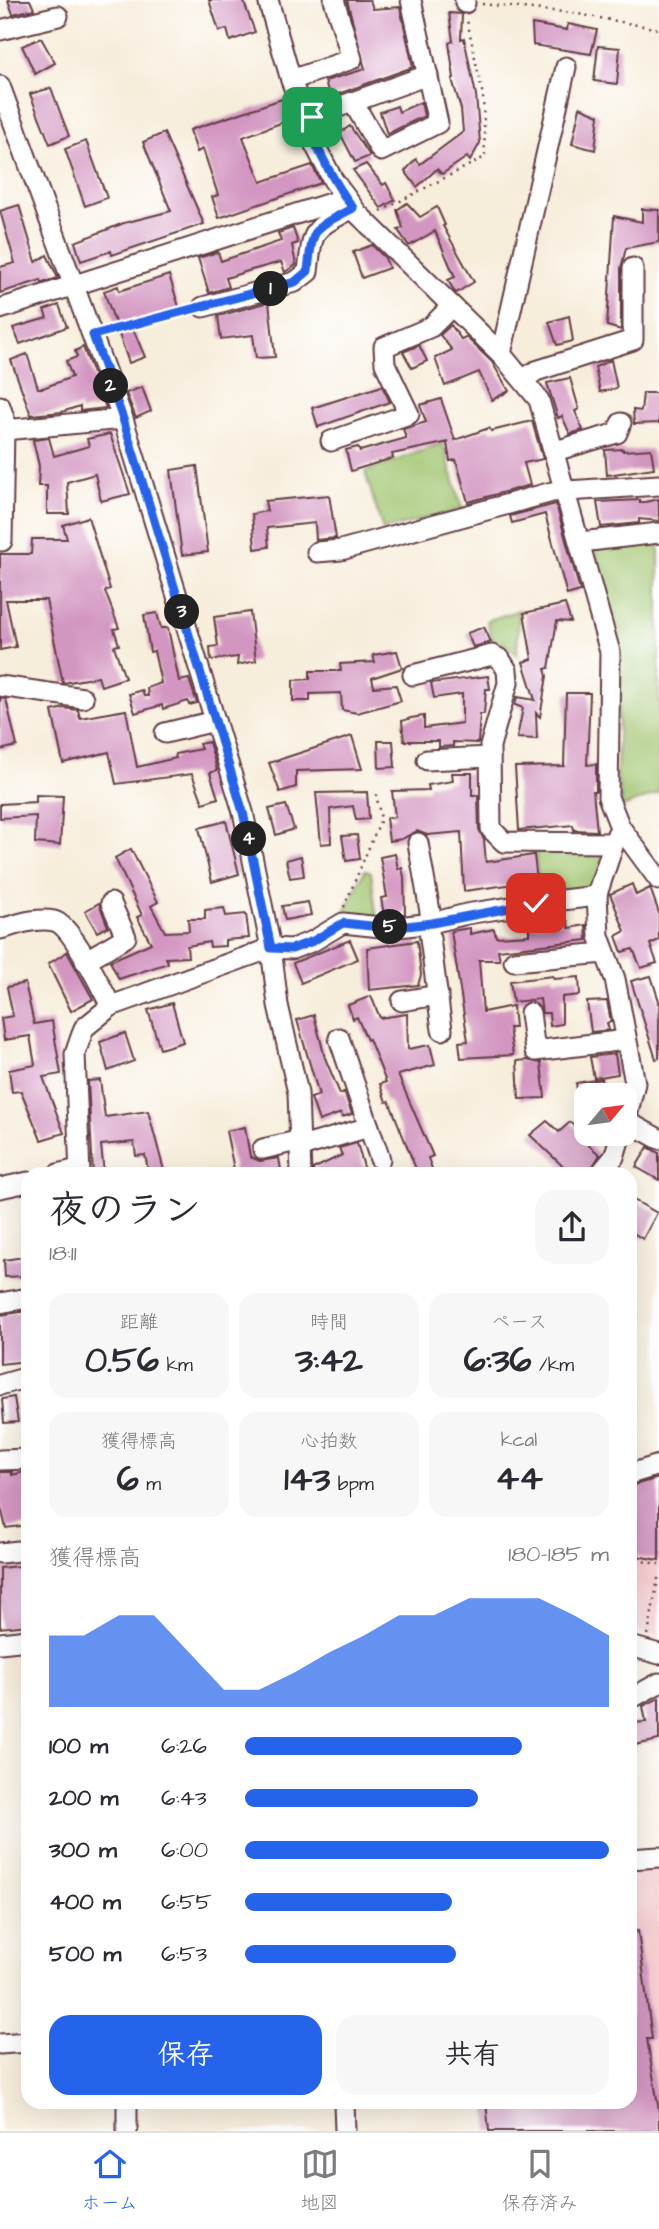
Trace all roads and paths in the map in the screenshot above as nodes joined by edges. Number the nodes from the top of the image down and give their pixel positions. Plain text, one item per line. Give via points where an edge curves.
1 (268, 0) edge
2 (334, 0) edge
3 (411, 0) edge
4 (465, 1) edge
5 (58, 16) dead end
6 (659, 29) edge
7 (0, 30) edge
8 (566, 66) dead end
9 (428, 75) junction
10 (290, 80) junction
11 (0, 86) edge
12 (353, 102) junction
13 (305, 119) junction
14 (354, 208) junction
15 (633, 268) dead end
16 (73, 284) junction
17 (452, 306) junction
18 (202, 307) joint
19 (0, 309) edge
20 (93, 335) junction
21 (501, 354) junction
22 (524, 379) junction
23 (0, 406) edge
24 (123, 419) junction
25 (621, 423) dead end
26 (4, 430) edge
27 (331, 441) dead end
28 (555, 451) junction
29 (659, 485) edge
30 (566, 493) junction
31 (659, 533) edge
32 (0, 541) edge
33 (581, 542) junction
34 (317, 552) dead end
35 (413, 675) dead end
36 (0, 686) edge
37 (83, 698) dead end
38 (215, 721) junction
39 (166, 733) dead end
40 (490, 757) junction
41 (427, 760) dead end
42 (376, 794) dead end
43 (616, 835) junction
44 (418, 843) dead end
45 (657, 873) edge
46 (597, 896) junction
47 (111, 903) dead end
48 (430, 923) junction
49 (340, 924) junction
50 (0, 929) edge
51 (271, 948) junction
52 (605, 953) junction
53 (85, 961) junction
54 (514, 961) dead end
55 (438, 995) junction
56 (401, 1001) dead end
57 (111, 1006) junction
58 (530, 1013) dead end
59 (442, 1030) dead end
60 (339, 1038) dead end
61 (626, 1040) junction
62 (635, 1083) edge
63 (369, 1127) junction
64 (637, 1131) edge
65 (659, 1139) edge
66 (301, 1143) junction
67 (618, 1146) edge
68 (263, 1149) dead end
69 (380, 1159) dead end
70 (79, 1167) edge
71 (301, 1167) edge
72 (606, 1167) edge
73 (21, 1184) edge
74 (0, 1188) edge
75 (21, 1299) edge
76 (0, 1303) edge
77 (21, 1379) edge
78 (0, 1385) edge
79 (21, 1459) edge
80 (0, 1460) edge
81 (659, 1465) edge
82 (637, 1472) edge
83 (21, 1551) edge
84 (0, 1553) edge
85 (637, 1560) edge
86 (659, 1564) edge
87 (659, 1573) edge
88 (21, 1641) edge
89 (639, 1642) edge
90 (0, 1643) edge
91 (659, 1654) edge
92 (659, 1683) edge
93 (637, 1695) edge
94 (659, 1857) edge
95 (637, 1859) edge
96 (21, 2042) edge
97 (0, 2044) edge
98 (127, 2109) edge
99 (344, 2109) edge
100 (128, 2131) edge
101 (345, 2131) edge

1 - 10 street
2 - 10 street via 352,59
3 - 9 street
4 - 6 path via 573,13
4 - 14 path via 482,96 485,157
5 - 7 street
8 - 21 street
9 - 12 street
9 - 12 street via 438,123 381,151
10 - 13 street
11 - 16 street
12 - 13 street
13 - 14 street via 333,180
14 - 16 street
14 - 17 street
14 - 18 street via 318,226 308,271 295,282
15 - 22 street via 634,340 536,371
16 - 19 street
16 - 20 street
17 - 21 street
17 - 27 street via 431,327 384,347 385,364 409,414
18 - 20 path
20 - 24 street
21 - 22 street
22 - 28 street via 539,400
23 - 26 street
24 - 26 street
24 - 38 street
25 - 28 street via 617,433
26 - 32 street
28 - 30 street
29 - 30 street
30 - 33 street
30 - 34 street via 552,492 341,550
31 - 33 street
33 - 43 street via 610,652 608,797
35 - 40 street via 492,655 500,659 508,684 489,746
36 - 37 street
38 - 39 street
38 - 51 street via 243,812
40 - 41 street
40 - 43 street via 491,829 505,842
42 - 49 path via 381,819
43 - 45 street
43 - 46 street
44 - 48 street
46 - 48 street
46 - 52 street via 599,936
47 - 53 street via 126,937
48 - 49 street via 390,928
48 - 55 street
49 - 51 street via 292,949
50 - 53 street via 55,921 68,930
51 - 57 street
51 - 66 street via 278,1005 298,1093
52 - 54 street
52 - 61 street via 615,979
53 - 57 street
55 - 56 street
55 - 59 street
57 - 70 street via 84,1028 75,1055
58 - 61 street via 535,1051
60 - 63 street
61 - 62 street
63 - 66 street
63 - 69 street
64 - 65 street
66 - 68 street
66 - 71 street
67 - 72 street
73 - 74 street
75 - 76 street
77 - 78 street
79 - 80 street
81 - 82 street
83 - 84 street
85 - 86 path
87 - 89 path
88 - 90 street
89 - 91 street
92 - 93 street
94 - 95 street
96 - 97 street
98 - 100 street
99 - 101 street

